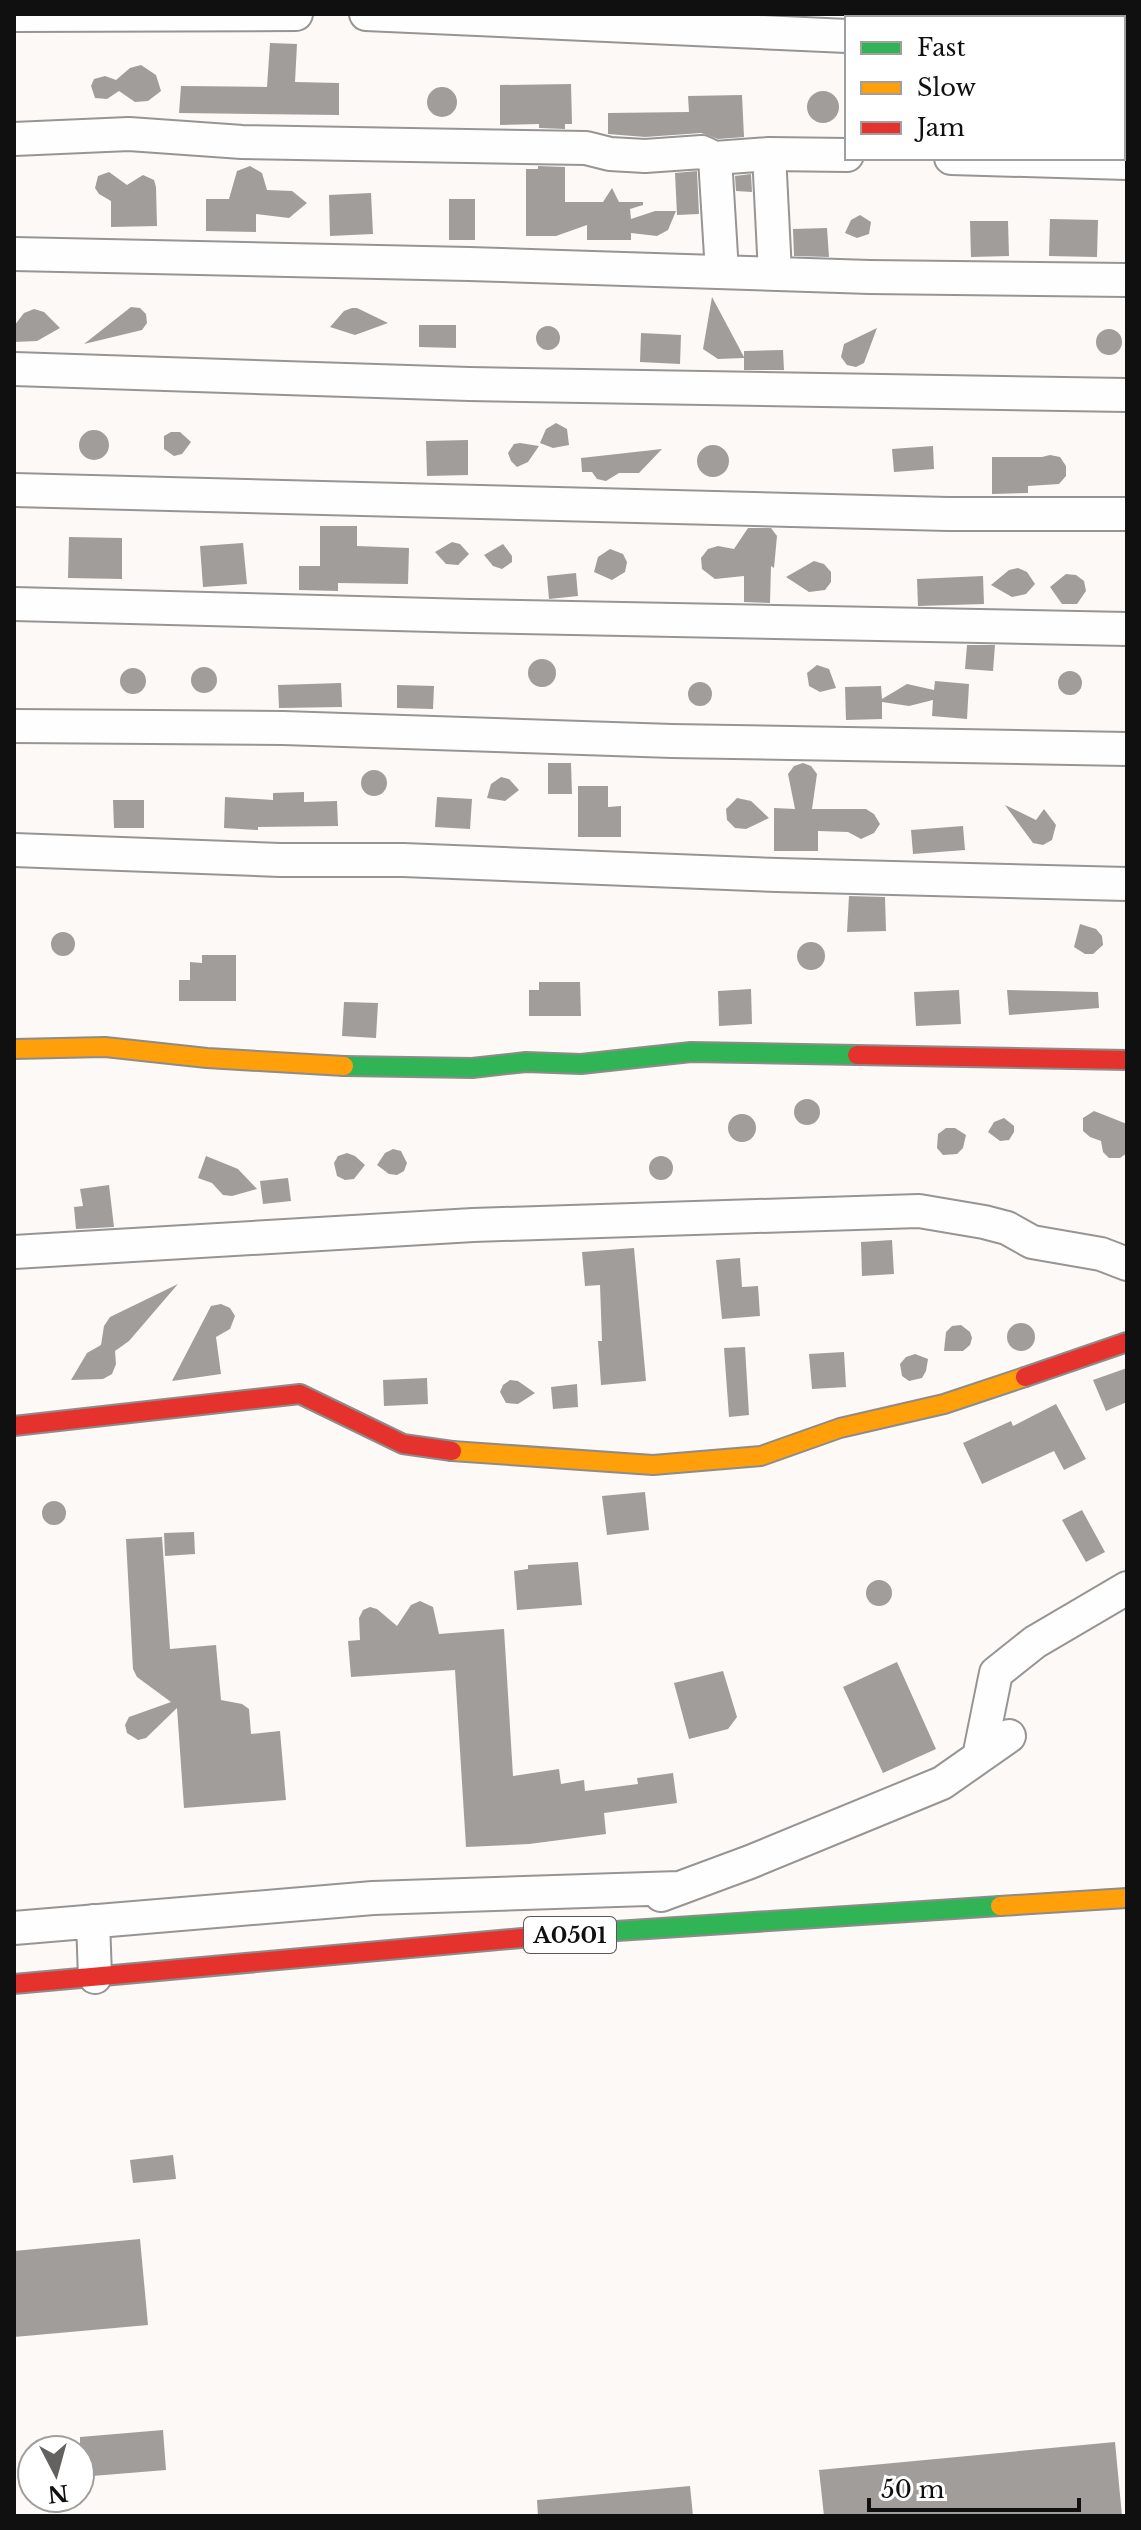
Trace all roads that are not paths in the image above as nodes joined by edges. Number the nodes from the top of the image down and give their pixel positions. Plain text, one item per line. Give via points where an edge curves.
1 (296, 14) edge
2 (366, 14) edge
3 (14, 15) edge
4 (845, 36) edge
5 (14, 139) edge
6 (769, 154) junction
7 (845, 155) edge
8 (715, 158) junction
9 (1021, 160) edge
10 (1127, 163) edge
11 (14, 254) edge
12 (722, 272) junction
13 (775, 273) junction
14 (1127, 280) edge
15 (14, 369) edge
16 (1127, 395) edge
17 (14, 490) edge
18 (1127, 514) edge
19 (14, 604) edge
20 (1127, 629) edge
21 (14, 726) edge
22 (1127, 749) edge
23 (14, 850) edge
24 (1127, 884) edge
25 (14, 1049) edge
26 (1127, 1060) edge
27 (14, 1252) edge
28 (1127, 1264) edge
29 (1127, 1342) edge
30 (14, 1426) edge
31 (1127, 1588) edge
32 (1009, 1736) dead end
33 (979, 1757) junction
34 (679, 1888) junction
35 (1127, 1898) edge
36 (336, 1901) junction
37 (93, 1921) junction
38 (14, 1928) edge
39 (545, 1936) junction
40 (339, 1955) junction
41 (95, 1977) junction
42 (14, 1984) edge

1 - 3 street
2 - 4 street
5 - 8 street via 129,134 242,142 586,148 645,156 702,152
6 - 7 street
6 - 8 street
6 - 13 street
8 - 12 street
9 - 10 street
11 - 12 street
12 - 13 street
13 - 14 street
15 - 16 street via 469,384
17 - 18 street
19 - 20 street
21 - 22 street
23 - 24 street
25 - 26 main road via 105,1047 375,1068 581,1064 691,1052
27 - 28 street via 473,1225 919,1211 984,1222 1032,1242
29 - 30 main road via 944,1404 840,1428 761,1456 653,1465 403,1444 300,1394
31 - 33 street via 1035,1642 996,1673
32 - 33 street
33 - 34 street via 942,1783
34 - 36 street
34 - 39 street
35 - 39 main road, A0501
36 - 37 street
36 - 40 street
37 - 38 street
37 - 41 street
39 - 40 main road, A0501
40 - 41 main road, A0501
41 - 42 main road, A0501

